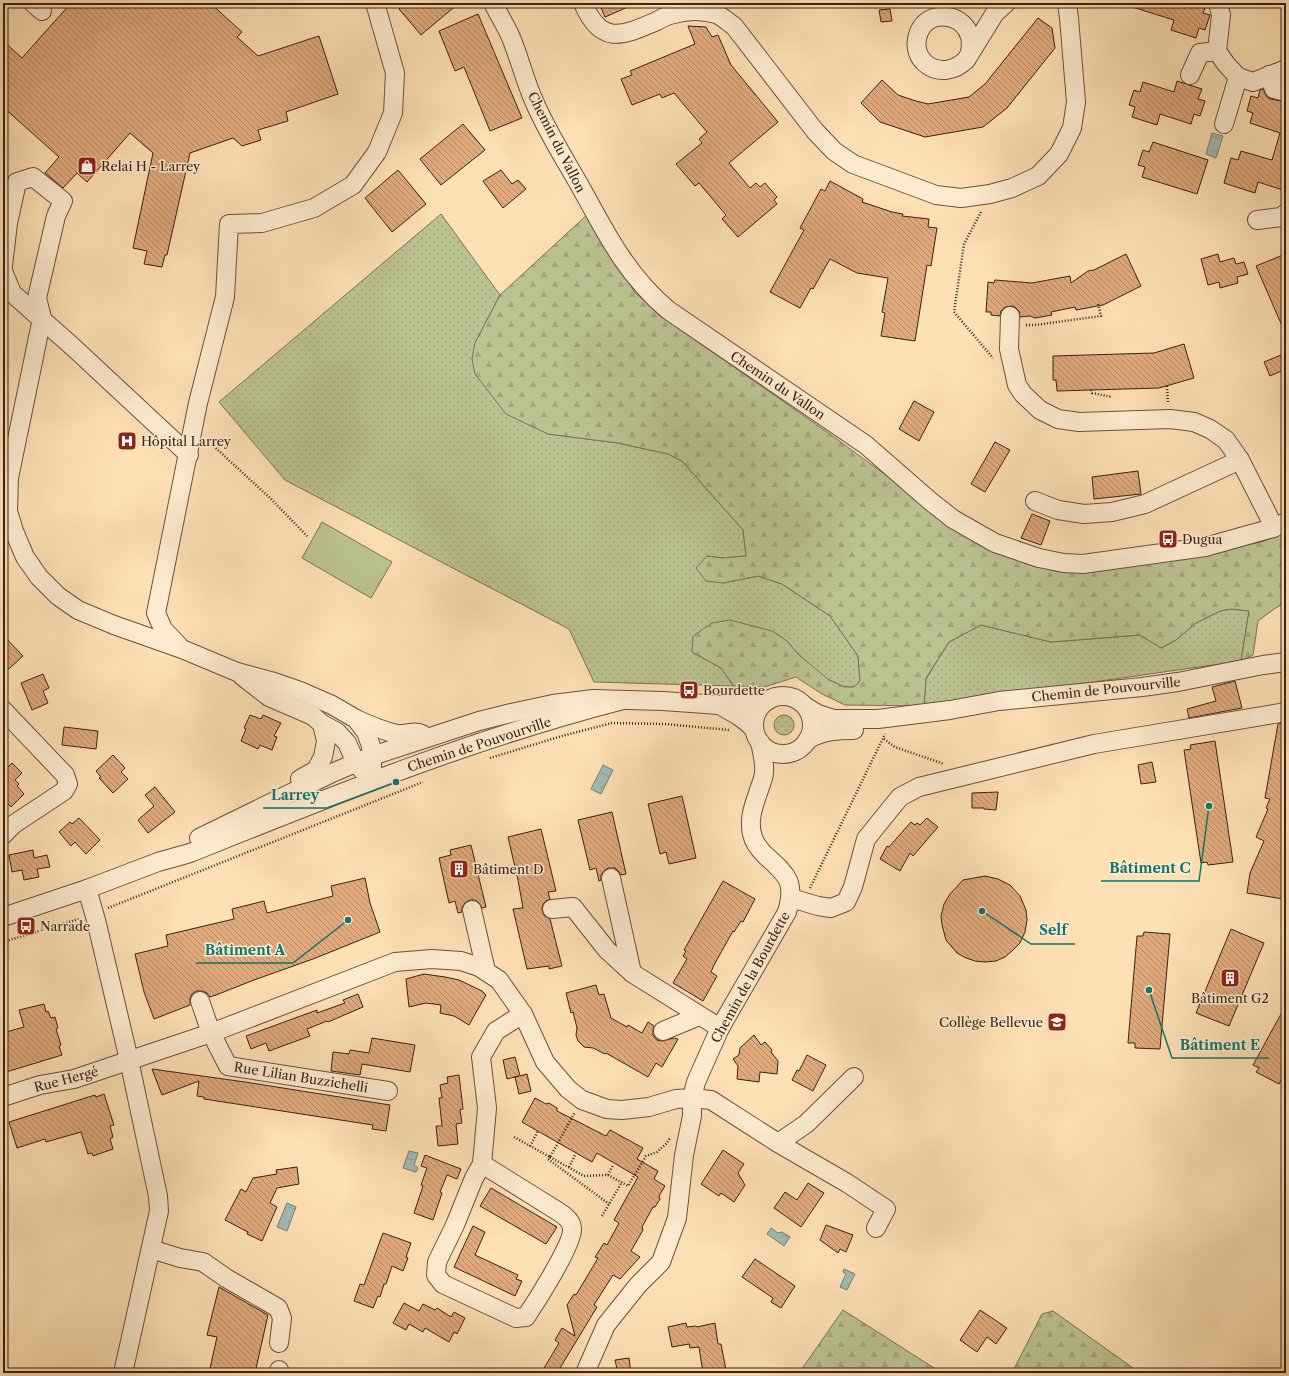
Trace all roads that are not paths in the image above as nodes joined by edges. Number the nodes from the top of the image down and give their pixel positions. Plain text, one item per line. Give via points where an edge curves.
1 (375, 3) edge
2 (494, 3) edge
3 (502, 3) edge
4 (583, 3) edge
5 (1067, 3) edge
6 (1218, 3) edge
7 (1000, 8) edge
8 (959, 20) junction
9 (509, 33) junction
10 (1217, 51) junction
11 (970, 52) junction
12 (1278, 72) edge
13 (1190, 74) dead end
14 (1238, 77) junction
15 (1286, 92) edge
16 (1224, 124) dead end
17 (1286, 213) edge
18 (5, 217) edge
19 (1257, 220) dead end
20 (3, 266) edge
21 (3, 271) edge
22 (1010, 316) dead end
23 (42, 318) junction
24 (189, 455) junction
25 (1240, 460) junction
26 (1035, 502) dead end
27 (1286, 509) edge
28 (6, 510) edge
29 (1276, 522) edge
30 (182, 649) junction
31 (1286, 662) edge
32 (237, 672) junction
33 (623, 700) junction
34 (767, 700) junction
35 (719, 705) junction
36 (806, 707) junction
37 (3, 710) edge
38 (950, 710) junction
39 (1286, 712) edge
40 (356, 719) junction
41 (322, 724) junction
42 (757, 736) junction
43 (428, 738) junction
44 (808, 739) junction
45 (785, 754) junction
46 (364, 759) junction
47 (764, 773) junction
48 (372, 781) junction
49 (288, 794) junction
50 (3, 835) edge
51 (158, 862) junction
52 (611, 878) dead end
53 (87, 889) junction
54 (791, 898) junction
55 (552, 909) dead end
56 (472, 910) dead end
57 (3, 917) edge
58 (486, 971) junction
59 (632, 973) junction
60 (200, 1001) dead end
61 (523, 1014) junction
62 (699, 1016) junction
63 (720, 1028) junction
64 (663, 1031) dead end
65 (211, 1033) junction
66 (129, 1060) junction
67 (854, 1077) dead end
68 (388, 1091) dead end
69 (3, 1097) edge
70 (692, 1098) junction
71 (778, 1143) junction
72 (482, 1164) junction
73 (876, 1228) dead end
74 (151, 1249) junction
75 (279, 1343) dead end
76 (123, 1373) edge
77 (585, 1373) edge

1 - 24 street via 395,72 394,113 377,152 353,185 314,208 262,223 229,224 225,297 198,403
2 - 9 street, Chemin du Vallon
3 - 9 street, Chemin du Vallon
4 - 5 street via 587,13 599,28 614,35 631,32 673,14 697,10 718,14 734,26 834,152 853,164 936,195 961,198 1012,188 1038,176 1059,154 1072,128 1076,102
6 - 10 street via 1221,15
7 - 8 street
7 - 11 street
8 - 11 street via 970,34
8 - 11 street via 941,16 932,18 925,24 919,31 917,40 920,58 934,69 952,70 960,66
9 - 29 street, Chemin du Vallon via 534,101 547,127 603,228 636,279 668,310 866,445 953,519 996,543 1038,558 1083,564 1212,546
10 - 13 street via 1200,53
10 - 14 street
12 - 14 street via 1253,82
12 - 15 street via 1274,88
14 - 16 street
17 - 19 street via 1281,217
18 - 20 street
18 - 23 street via 17,182 33,177 63,201 56,216 37,298
21 - 23 street via 12,293
22 - 25 street via 1009,349 1017,385 1040,410 1058,419 1079,422 1170,419 1194,422 1226,440
23 - 24 street
23 - 28 street via 9,478
24 - 30 street via 156,614 163,629
25 - 26 street via 1145,504 1119,510 1084,514 1058,510
25 - 29 street
27 - 29 street, Chemin du Vallon
28 - 30 street via 24,557 58,596 85,613
30 - 32 street
31 - 38 street, Chemin de Pouvourville via 1178,682 1038,696
32 - 40 street, Chemin de Pouvourville via 300,691
32 - 41 street via 269,697 313,716
33 - 35 street, Chemin de Pouvourville
33 - 43 street, Chemin de Pouvourville via 593,699 553,704 479,721
33 - 48 street, Chemin de Pouvourville via 530,726
34 - 35 street, Chemin de Pouvourville
34 - 36 street, Chemin de Pouvourville via 775,696 785,696 794,698
34 - 42 street via 758,710 754,723
35 - 42 street, Chemin de Pouvourville via 747,721
36 - 38 street, Chemin de Pouvourville via 834,719 857,720
36 - 44 street via 812,726
37 - 50 street via 65,776 68,784 64,791 14,824
38 - 44 street, Chemin de Pouvourville via 887,729 834,730
39 - 54 street via 1094,744 919,787 900,797 866,839 853,887 846,902 830,908
40 - 43 street, Chemin de Pouvourville via 382,730 399,734 419,732
40 - 46 street via 366,732 371,746
41 - 46 street via 338,732
41 - 49 street via 326,741 323,757 316,770 291,784
42 - 45 street, Chemin de Pouvourville via 771,751
42 - 47 street, Chemin de la Bourdette via 763,755
43 - 46 street, Chemin de Pouvourville
44 - 45 street, Chemin de Pouvourville via 798,749
45 - 47 street, Chemin de la Bourdette
46 - 48 street
46 - 49 street, Chemin de Pouvourville
47 - 54 street, Chemin de la Bourdette via 750,816 752,834 759,848 786,874
48 - 51 street, Chemin de Pouvourville via 190,853
49 - 51 street, Chemin de Pouvourville via 189,843
51 - 53 street, Chemin de Pouvourville
52 - 59 street
53 - 57 street, Chemin de Pouvourville
53 - 66 street
54 - 63 street, Chemin de la Bourdette via 787,912
55 - 59 street via 573,907 607,950
56 - 58 street
58 - 61 street, Rue Hergé via 499,980
58 - 65 street, Rue Hergé via 461,962 432,959 396,962
59 - 62 street
60 - 65 street
61 - 70 street, Rue Hergé via 545,1062 568,1090 582,1100 607,1109 622,1110
61 - 72 street via 496,1031 481,1057 487,1108
62 - 63 street
62 - 64 street
63 - 70 street, Chemin de la Bourdette via 696,1082
65 - 66 street, Rue Hergé
65 - 68 street, Rue Lilian Buzzichelli via 228,1066
66 - 69 street, Rue Hergé via 74,1079 40,1085
66 - 74 street via 158,1196 159,1211
67 - 71 street via 806,1124
70 - 71 street via 711,1100
70 - 77 street, Chemin de la Bourdette via 692,1116 684,1155 677,1218 661,1262 638,1285 606,1325
71 - 73 street via 886,1209
72 - 72 street via 436,1262 436,1276 443,1284 516,1318 526,1317 567,1247 572,1228 568,1219 559,1212
74 - 75 street via 203,1262 278,1308 282,1318
74 - 76 street

